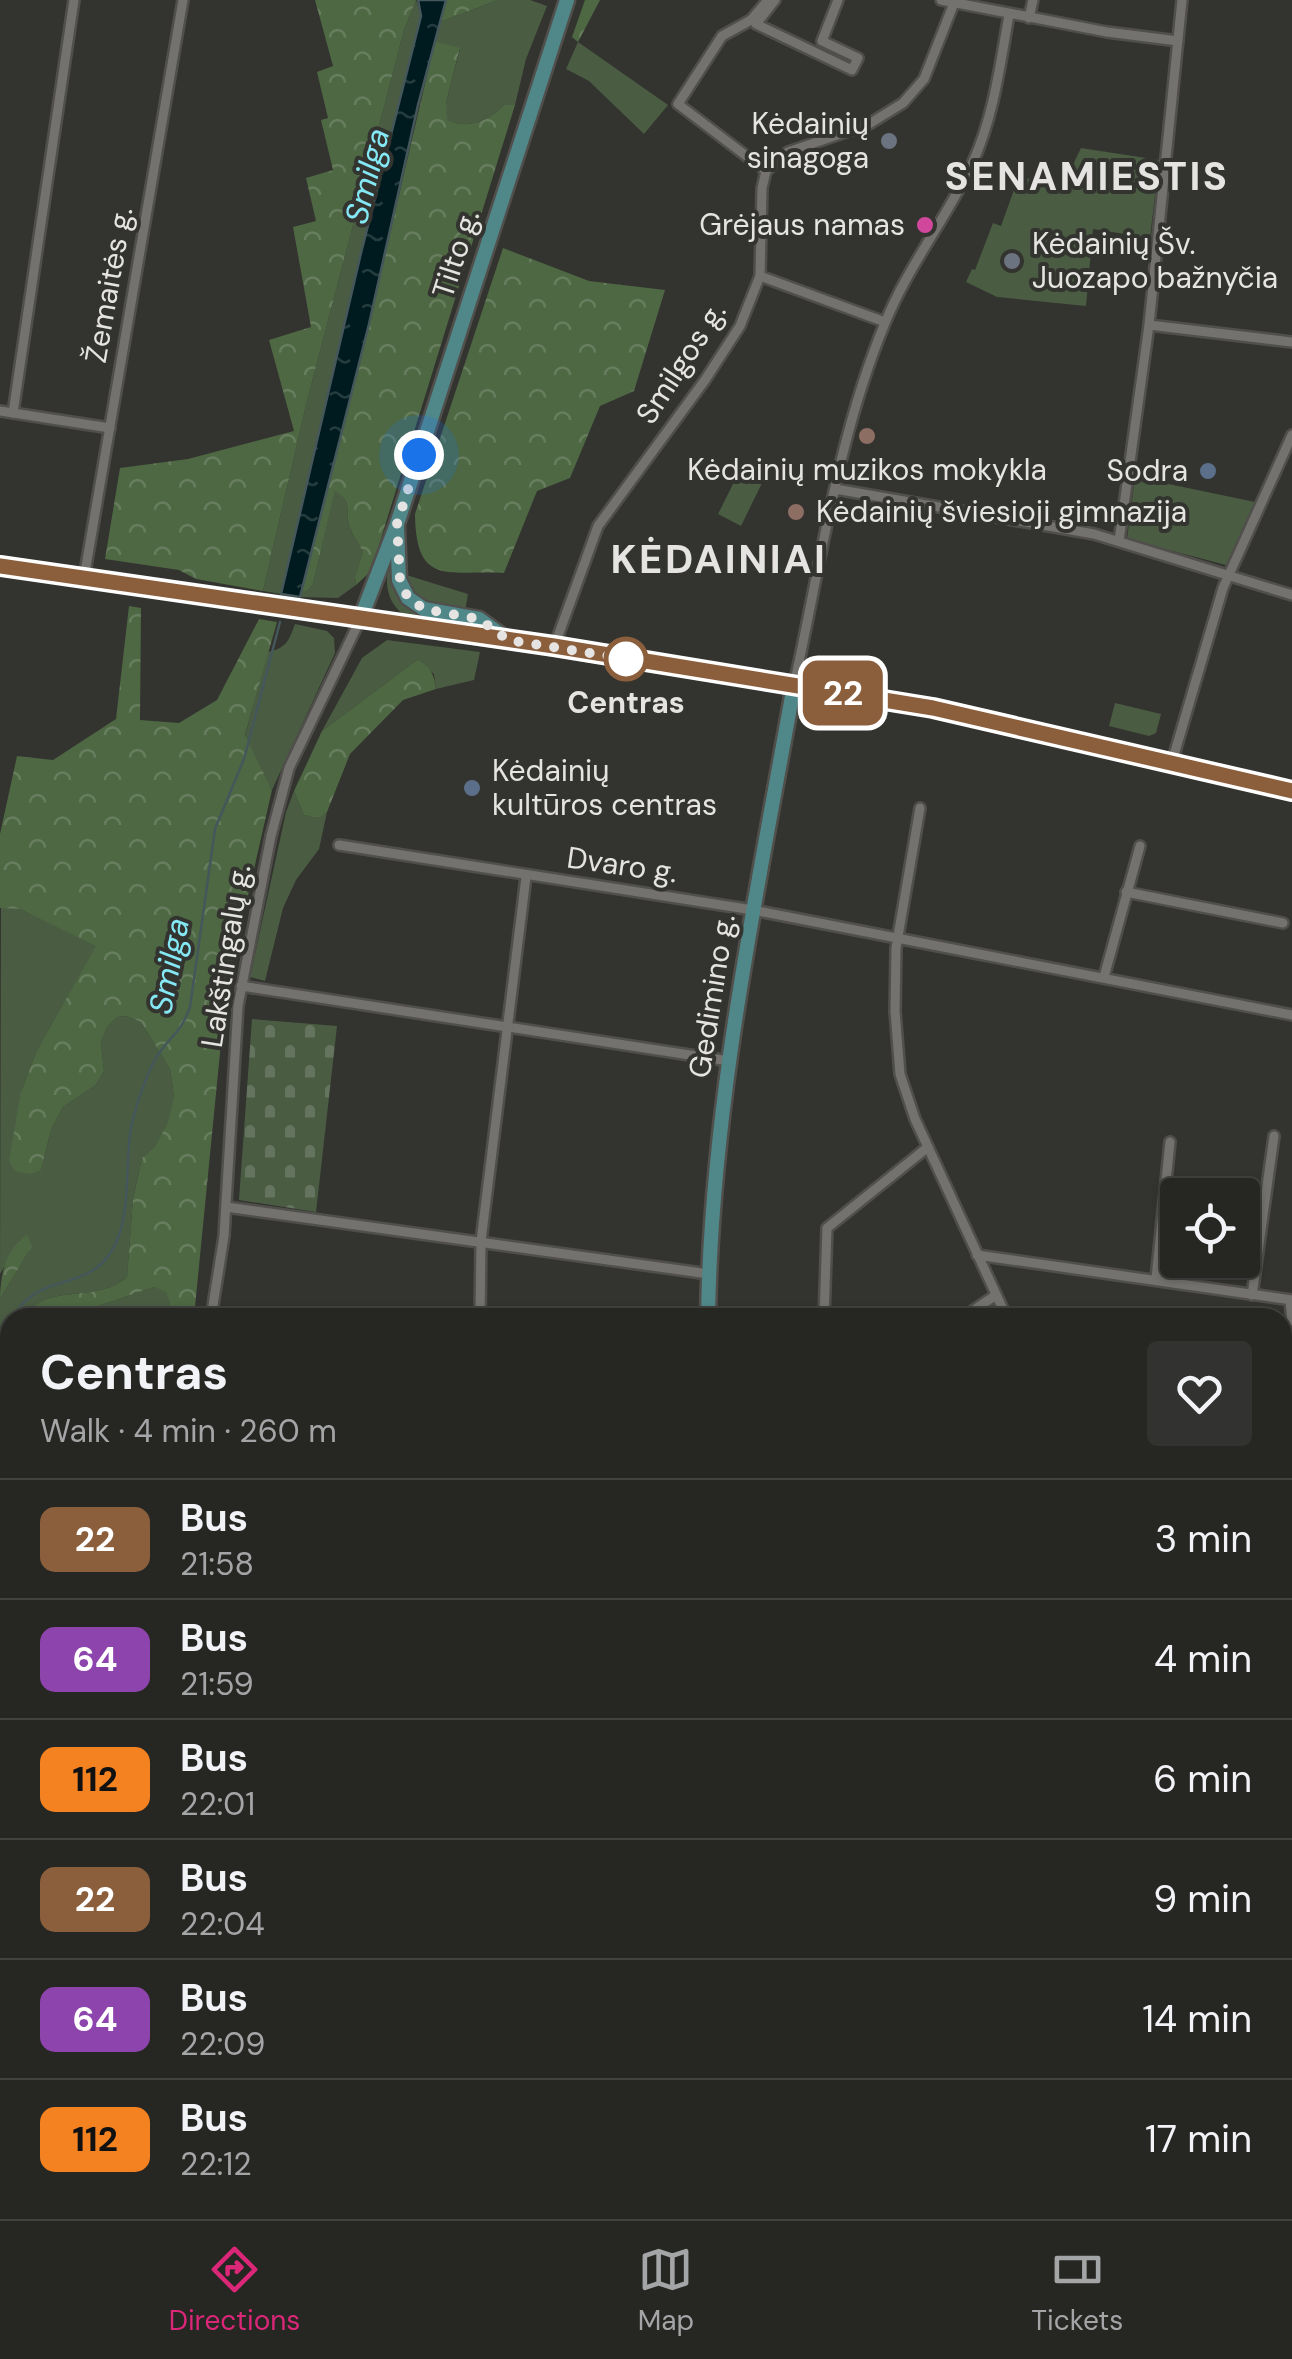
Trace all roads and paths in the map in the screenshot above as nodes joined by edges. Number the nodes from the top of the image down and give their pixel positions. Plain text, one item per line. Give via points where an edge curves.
1 (74, 0) edge
2 (183, 0) edge
3 (567, 0) edge
4 (771, 0) edge
5 (838, 0) edge
6 (941, 0) edge
7 (1033, 0) edge
8 (1182, 0) edge
9 (954, 4) junction
10 (1009, 14) junction
11 (1029, 18) junction
12 (1178, 42) junction
13 (766, 171) junction
14 (760, 276) junction
15 (885, 322) junction
16 (1149, 325) junction
17 (1292, 342) edge
18 (0, 411) edge
19 (13, 413) junction
20 (110, 428) junction
21 (1292, 435) edge
22 (835, 489) junction
23 (397, 524) junction
24 (1119, 541) junction
25 (0, 566) edge
26 (1230, 574) junction
27 (84, 578) junction
28 (1292, 595) edge
29 (360, 620) junction
30 (508, 640) junction
31 (554, 646) junction
32 (794, 685) junction
33 (1172, 762) junction
34 (1292, 791) edge
35 (920, 808) dead end
36 (339, 845) dead end
37 (1140, 846) dead end
38 (526, 876) junction
39 (1126, 892) junction
40 (753, 910) junction
41 (1283, 924) dead end
42 (898, 938) junction
43 (1104, 977) junction
44 (240, 986) junction
45 (1292, 1015) edge
46 (506, 1027) junction
47 (729, 1060) junction
48 (1274, 1136) dead end
49 (1170, 1142) dead end
50 (928, 1147) junction
51 (226, 1207) junction
52 (482, 1241) junction
53 (977, 1255) junction
54 (709, 1274) junction
55 (1156, 1280) junction
56 (996, 1295) junction
57 (1252, 1295) junction
58 (1291, 1300) edge
59 (213, 1308) edge
60 (480, 1308) edge
61 (708, 1308) edge
62 (824, 1308) edge
63 (977, 1308) edge
64 (1002, 1308) edge

1 - 19 street
2 - 20 street, Žemaitės g.
3 - 23 main road, Tilto g.
4 - 5 street via 756,24 852,70 858,58 822,42
4 - 13 street via 722,36 678,104
6 - 9 street
7 - 11 street
8 - 12 street
9 - 10 street
9 - 13 street via 924,79 903,103 868,124 788,152
10 - 11 street
10 - 15 street via 994,102 978,148
11 - 12 street
12 - 16 street
13 - 14 street, Smilgos g.
14 - 15 street
14 - 31 street, Smilgos g. via 730,343 598,526
15 - 22 street
16 - 17 street
16 - 24 street
18 - 19 street
19 - 20 street
20 - 27 street, Žemaitės g.
21 - 26 street
22 - 24 street
22 - 32 street
23 - 29 main road, Tilto g.
23 - 30 main road, Tilto g. via 400,580 408,598 424,609 479,619
24 - 26 street
25 - 27 main road
26 - 28 street
26 - 33 street
27 - 29 main road
29 - 30 main road
29 - 44 street, Lakštingalų g. via 284,782
30 - 31 main road
31 - 32 main road
32 - 33 main road via 933,708
32 - 40 main road, Gedimino g.
33 - 34 main road
35 - 42 street
36 - 38 street, Dvaro g.
37 - 39 street
38 - 40 street, Dvaro g.
38 - 46 street
39 - 41 street
39 - 43 street
40 - 42 street, Dvaro g.
40 - 47 main road, Gedimino g.
42 - 43 street, Dvaro g.
42 - 50 street via 894,1011 900,1074
43 - 45 street, Dvaro g.
44 - 46 street
44 - 51 street, Lakštingalų g.
46 - 47 street
46 - 52 street
47 - 54 main road, Gedimino g.
48 - 57 street
49 - 55 street
50 - 53 street
50 - 62 street via 827,1228
51 - 52 street
51 - 59 street, Lakštingalų g.
52 - 54 street
52 - 60 street
53 - 55 street
53 - 56 street
54 - 61 main road, Gedimino g.
55 - 57 street
56 - 63 street
56 - 64 street
57 - 58 street

